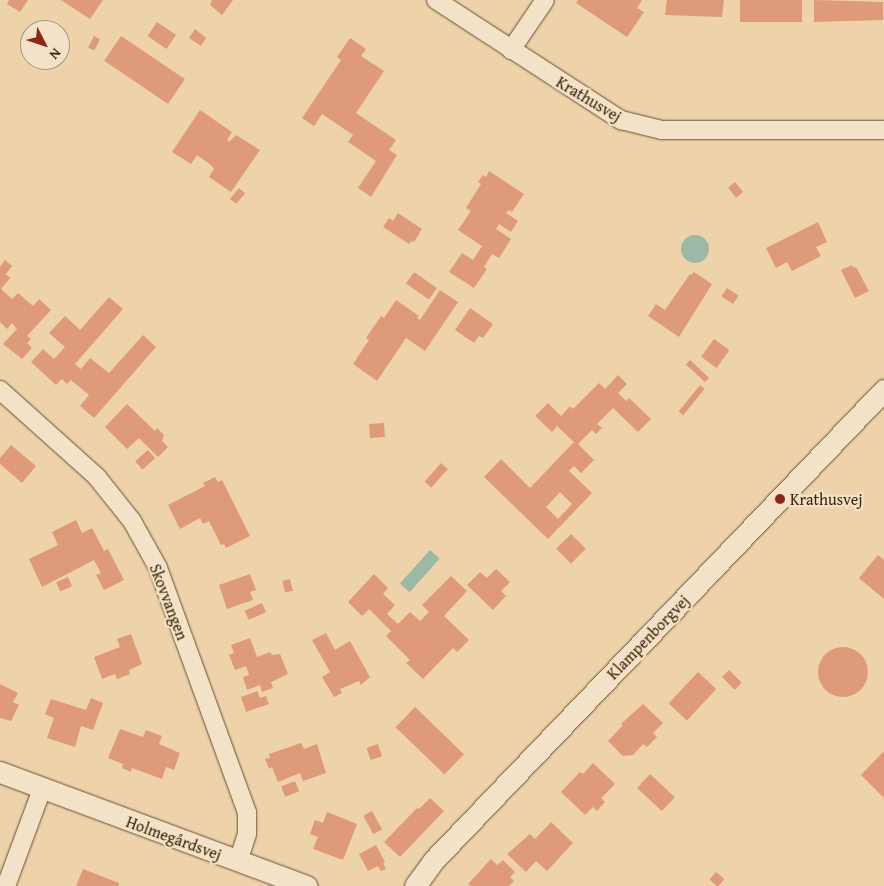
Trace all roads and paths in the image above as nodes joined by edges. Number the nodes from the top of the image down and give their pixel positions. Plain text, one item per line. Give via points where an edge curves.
1 (436, 0) edge
2 (545, 0) edge
3 (511, 50) junction
4 (884, 130) edge
5 (0, 390) edge
6 (884, 390) edge
7 (0, 772) edge
8 (42, 789) junction
9 (238, 862) junction
10 (6, 886) edge
11 (306, 886) edge
12 (414, 886) edge

1 - 3 street, Krathusvej
2 - 3 street
3 - 4 street, Krathusvej via 621,120 662,130
5 - 9 street, Skovvangen via 96,476 132,521 158,568 247,812 247,834
6 - 12 street, Klampenborgvej via 434,860
7 - 8 street, Holmegårdsvej
8 - 9 street, Holmegårdsvej
8 - 10 street
9 - 11 street, Holmegårdsvej

